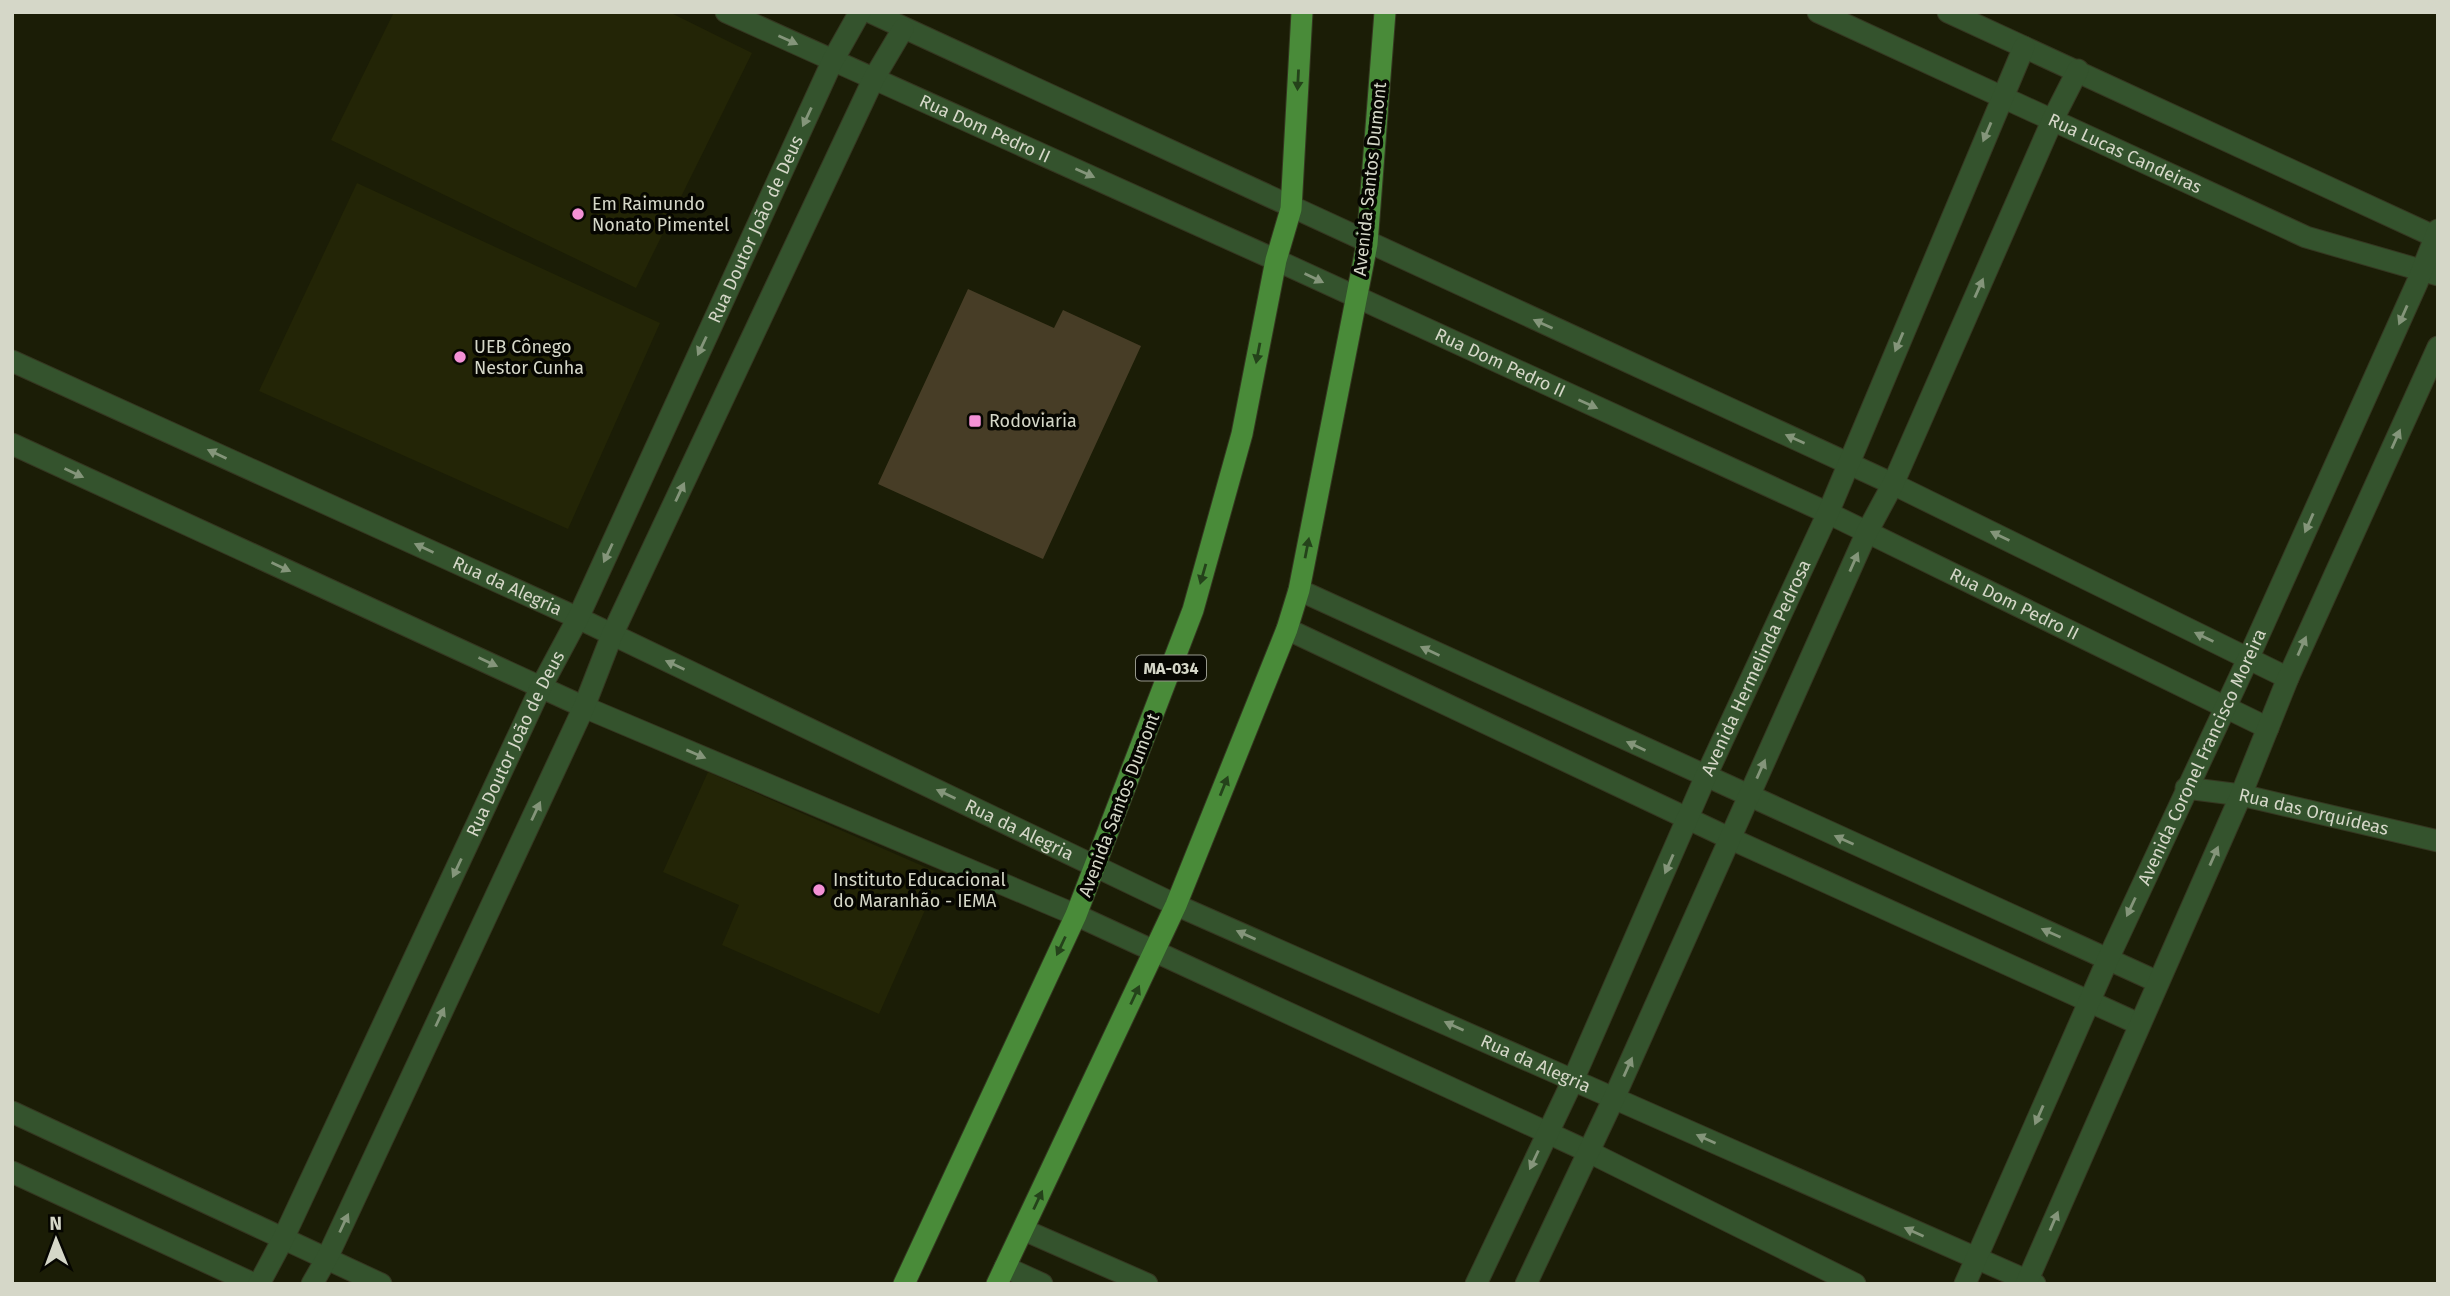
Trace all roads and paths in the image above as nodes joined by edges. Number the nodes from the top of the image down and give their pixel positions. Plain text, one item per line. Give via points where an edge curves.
1 (726, 12) edge
2 (860, 12) edge
3 (870, 12) edge
4 (1302, 12) edge
5 (1385, 12) edge
6 (1818, 12) edge
7 (1948, 12) edge
8 (903, 29) junction
9 (2024, 47) junction
10 (833, 60) junction
11 (2078, 70) junction
12 (874, 78) junction
13 (2002, 97) junction
14 (2053, 118) junction
15 (1291, 209) junction
16 (2437, 235) edge
17 (1367, 244) junction
18 (1276, 260) junction
19 (2430, 273) edge
20 (1356, 299) junction
21 (2438, 347) edge
22 (12, 360) edge
23 (12, 444) edge
24 (1848, 463) junction
25 (1893, 484) junction
26 (1828, 513) junction
27 (1867, 531) junction
28 (1298, 590) junction
29 (578, 618) junction
30 (1287, 629) junction
31 (612, 635) junction
32 (2248, 659) junction
33 (2288, 678) junction
34 (541, 687) junction
35 (584, 707) junction
36 (2226, 707) junction
37 (2268, 728) junction
38 (1705, 778) junction
39 (2186, 788) junction
40 (2241, 795) junction
41 (1748, 797) junction
42 (1689, 819) junction
43 (1729, 838) junction
44 (2438, 841) edge
45 (1097, 866) junction
46 (1176, 905) junction
47 (1076, 915) junction
48 (1155, 953) junction
49 (2108, 959) junction
50 (2158, 982) junction
51 (2089, 1001) junction
52 (2139, 1024) junction
53 (1574, 1078) junction
54 (1614, 1098) junction
55 (12, 1112) edge
56 (1546, 1134) junction
57 (1587, 1151) junction
58 (12, 1172) edge
59 (1024, 1230) junction
60 (283, 1238) junction
61 (327, 1258) junction
62 (1976, 1260) junction
63 (1001, 1275) edge
64 (2030, 1283) edge
65 (257, 1284) edge
66 (312, 1284) edge
67 (381, 1284) edge
68 (904, 1284) edge
69 (1042, 1284) edge
70 (1147, 1284) edge
71 (1476, 1284) edge
72 (1526, 1284) edge
73 (1855, 1284) edge
74 (1965, 1284) edge

1 -> 10 street, Rua Dom Pedro II
2 - 10 street, Rua Doutor João de Deus
3 - 8 street
4 -> 15 main road, Avenida Santos Dumont / MA-034
5 - 17 main road, Avenida Santos Dumont
6 - 13 street, Rua Lucas Candeiras
7 - 9 street
8 - 12 street
8 - 15 street
9 - 11 street
9 - 13 street, Avenida Hermelinda Pedrosa
10 - 12 street, Rua Dom Pedro II
10 -> 29 street, Rua Doutor João de Deus
11 - 14 street
11 - 16 street
12 -> 18 street, Rua Dom Pedro II
31 -> 12 street
13 - 14 street, Rua Lucas Candeiras
13 -> 24 street, Avenida Hermelinda Pedrosa
14 - 19 street, Rua Lucas Candeiras via 2306,237
25 -> 14 street
15 - 17 street
15 - 18 main road, Avenida Santos Dumont / MA-034
16 - 19 street, Avenida Coronel Francisco Moreira
17 - 20 main road, Avenida Santos Dumont
24 -> 17 street
18 -> 20 street, Rua Dom Pedro II
18 -> 45 main road, Avenida Santos Dumont / MA-034 via 1242,434 1193,610
19 -> 32 street, Avenida Coronel Francisco Moreira
20 -> 26 street, Rua Dom Pedro II
28 -> 20 main road, Avenida Santos Dumont
33 -> 21 street
29 -> 22 street, Rua da Alegria
23 -> 34 street
24 - 25 street
24 - 26 street, Avenida Hermelinda Pedrosa
25 - 27 street
32 -> 25 street
26 - 27 street, Rua Dom Pedro II
26 - 38 street, Avenida Hermelinda Pedrosa
27 - 36 street, Rua Dom Pedro II
41 -> 27 street
28 - 30 main road, Avenida Santos Dumont
38 -> 28 street
29 - 31 street, Rua da Alegria
29 - 34 street, Rua Doutor João de Deus
30 - 42 street
46 -> 30 main road, Avenida Santos Dumont
31 - 35 street
45 -> 31 street, Rua da Alegria
32 - 33 street
32 - 36 street, Avenida Coronel Francisco Moreira
33 - 37 street
34 - 35 street
34 -> 60 street, Rua Doutor João de Deus
35 -> 47 street
61 -> 35 street
36 - 37 street, Rua Dom Pedro II
36 - 39 street, Avenida Coronel Francisco Moreira
37 - 40 street
38 - 41 street
38 - 42 street, Avenida Hermelinda Pedrosa
39 - 40 street, Rua das Orquídeas
39 -> 49 street, Avenida Coronel Francisco Moreira
40 - 44 street, Rua das Orquídeas
50 -> 40 street
41 - 43 street
49 -> 41 street
42 - 43 street
42 -> 53 street, Avenida Hermelinda Pedrosa
43 - 51 street
54 -> 43 street
45 - 46 street, Rua da Alegria
45 - 47 main road, Avenida Santos Dumont / MA-034
46 - 48 main road, Avenida Santos Dumont
53 -> 46 street, Rua da Alegria
47 - 48 street
47 -> 68 main road, Avenida Santos Dumont / MA-034
48 - 56 street
59 -> 48 main road, Avenida Santos Dumont
49 - 50 street
49 - 51 street, Avenida Coronel Francisco Moreira
50 - 52 street
51 - 52 street
51 -> 62 street, Avenida Coronel Francisco Moreira
64 -> 52 street
53 - 54 street, Rua da Alegria
53 - 56 street, Avenida Hermelinda Pedrosa
54 - 57 street
62 -> 54 street, Rua da Alegria
55 - 60 street
56 - 57 street
56 -> 71 street, Avenida Hermelinda Pedrosa
57 - 72 street
57 - 73 street
58 - 65 street
59 - 63 main road, Avenida Santos Dumont
59 - 70 street
60 - 61 street
60 - 65 street, Rua Doutor João de Deus
61 - 66 street
61 - 67 street
62 - 64 street, Rua da Alegria
62 - 74 street, Avenida Coronel Francisco Moreira
63 - 69 street

